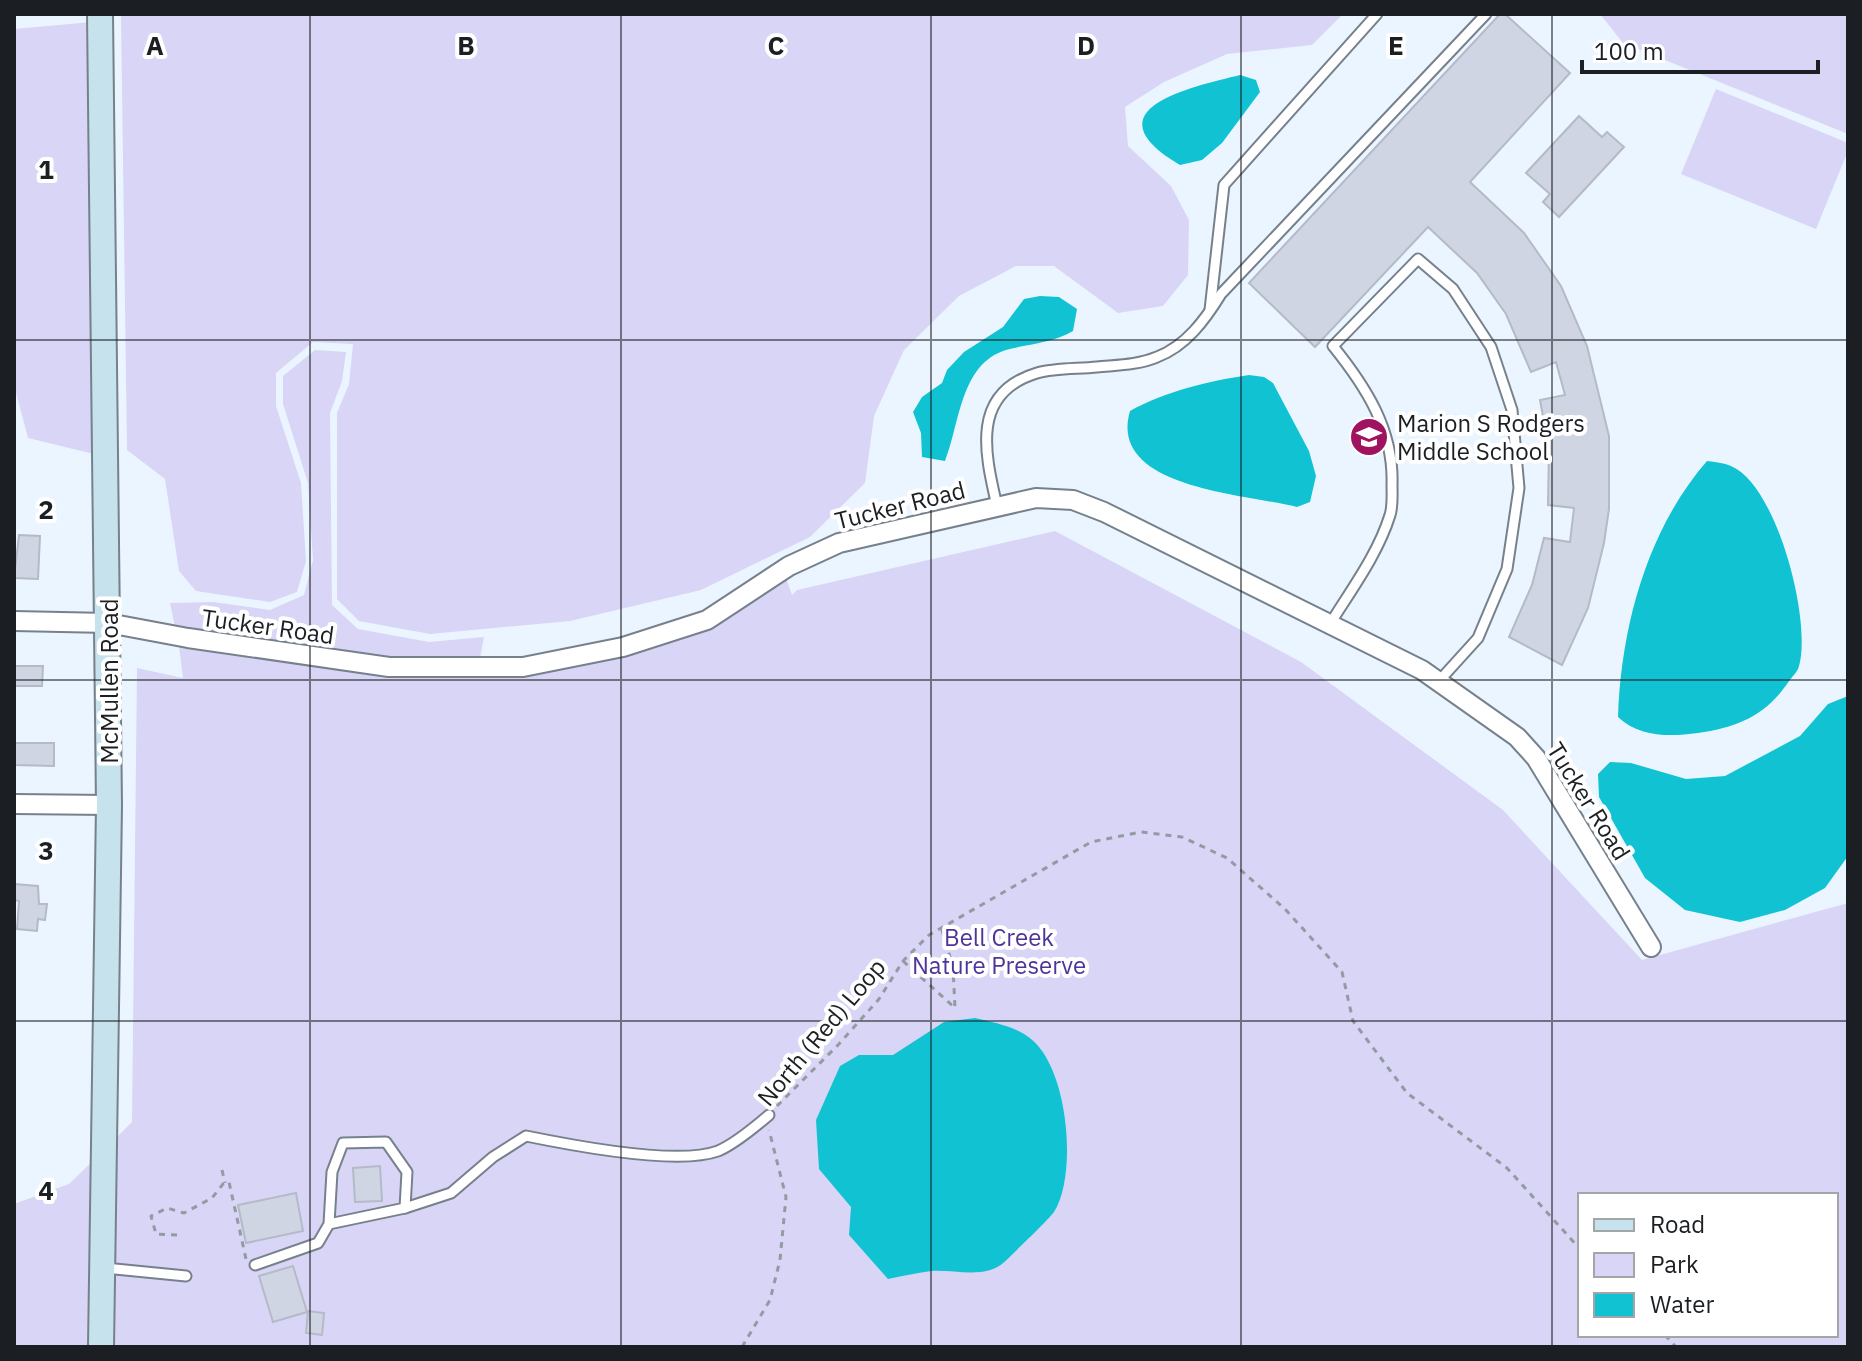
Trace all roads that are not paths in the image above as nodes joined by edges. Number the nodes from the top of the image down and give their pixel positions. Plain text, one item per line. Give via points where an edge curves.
1 (100, 14) edge
2 (1377, 14) edge
3 (1486, 14) edge
4 (1209, 313) junction
5 (997, 506) junction
6 (14, 621) edge
7 (108, 623) junction
8 (1330, 624) junction
9 (1439, 681) junction
10 (14, 804) edge
11 (109, 805) junction
12 (1651, 947) dead end
13 (769, 1115) road end
14 (405, 1208) junction
15 (329, 1224) junction
16 (251, 1266) road end
17 (102, 1268) junction
18 (186, 1276) dead end
19 (101, 1347) edge

1 - 7 street, McMullen Road
2 - 4 lane via 1224,185
3 - 4 lane via 1221,294
4 - 5 lane via 1188,338 1157,357 1039,372 1005,390 993,404 985,438
5 - 7 street, Tucker Road via 839,543 789,566 707,620 623,647 523,667 389,667
5 - 8 street, Tucker Road via 1036,498 1090,506
6 - 7 street, Tucker Road
7 - 11 street, McMullen Road
8 - 9 street, Tucker Road
8 - 9 lane via 1391,513 1393,462 1382,422 1359,378 1333,346 1418,259 1453,289 1491,347 1512,410 1519,488 1507,569 1478,638
9 - 12 street, Tucker Road via 1517,737 1536,758
10 - 11 street
11 - 17 street, McMullen Road
13 - 14 lane via 717,1151 678,1155 580,1147 526,1136 451,1193
14 - 15 lane
14 - 15 lane via 407,1172 386,1142 343,1143 332,1172
15 - 16 lane via 318,1243
17 - 18 lane
17 - 19 street, McMullen Road

